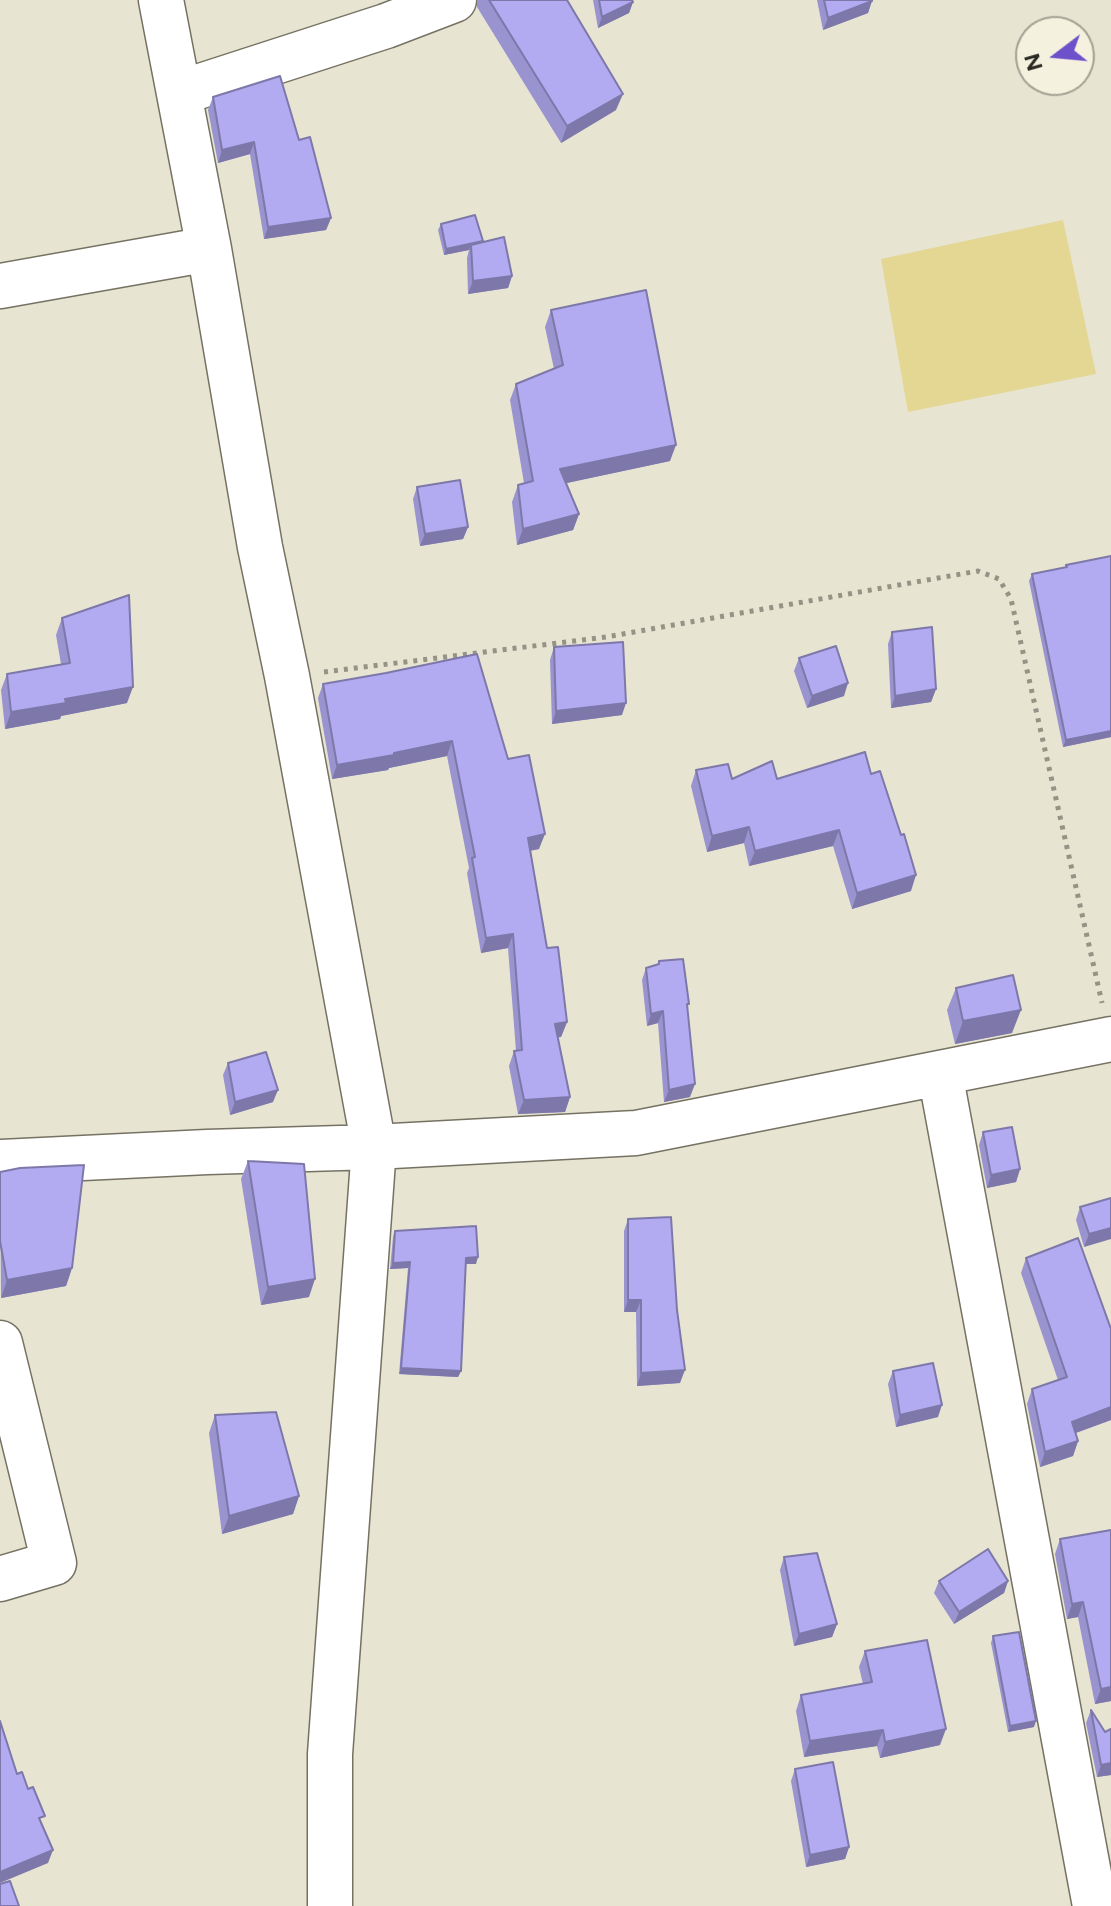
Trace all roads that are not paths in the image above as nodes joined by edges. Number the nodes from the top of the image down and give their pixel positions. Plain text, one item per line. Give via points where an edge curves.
1 (161, 0) edge
2 (454, 0) edge
3 (179, 93) junction
4 (209, 249) junction
5 (0, 286) edge
6 (1110, 1039) edge
7 (940, 1073) junction
8 (374, 1147) junction
9 (0, 1162) edge
10 (0, 1343) edge
11 (0, 1579) edge
12 (330, 1906) edge
13 (1095, 1906) edge

1 - 3 street
2 - 3 street
3 - 4 street
4 - 5 street
4 - 8 street
6 - 7 street
7 - 8 street via 636,1133
7 - 13 street
8 - 9 street
8 - 12 street via 330,1754
10 - 11 street via 54,1563

